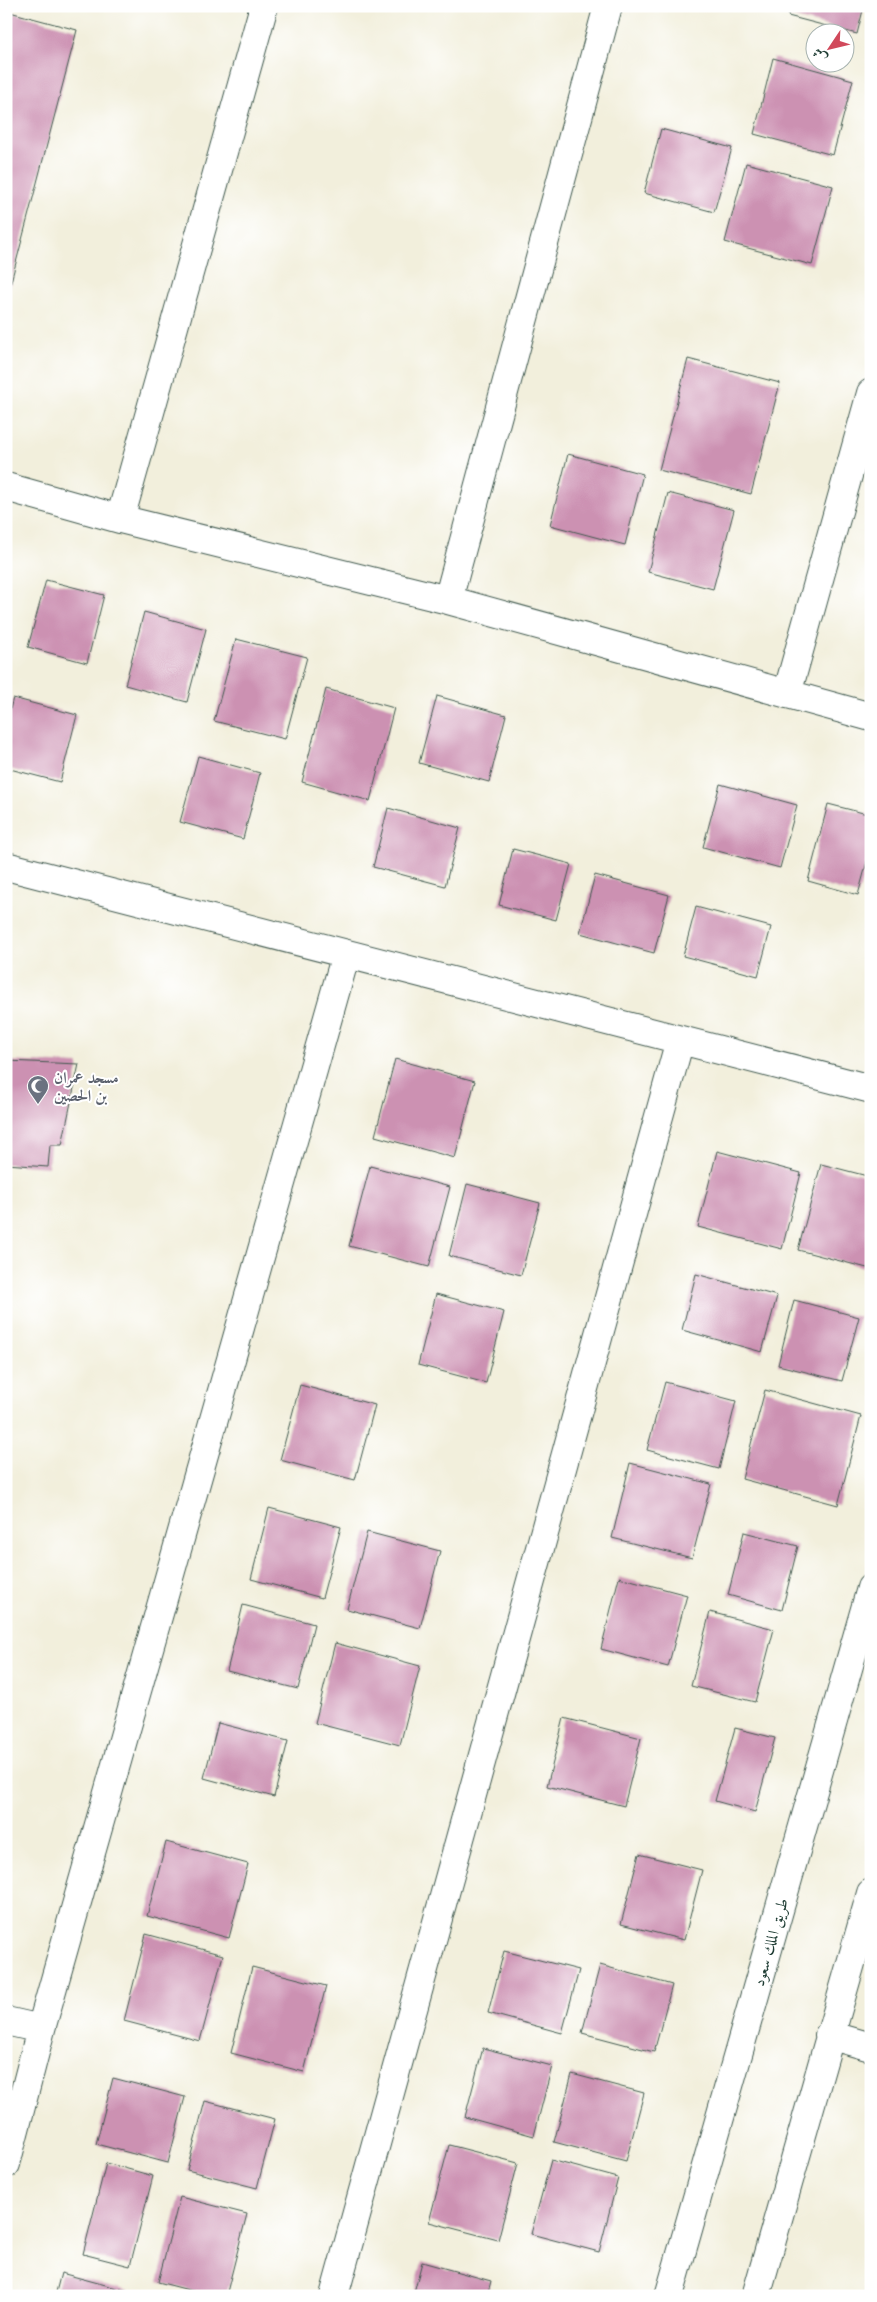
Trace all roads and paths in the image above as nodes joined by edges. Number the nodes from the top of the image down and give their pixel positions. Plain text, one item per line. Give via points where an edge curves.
1 (264, 6) edge
2 (608, 6) edge
3 (871, 393) edge
4 (6, 487) edge
5 (120, 519) junction
6 (448, 600) junction
7 (787, 694) junction
8 (871, 717) edge
9 (6, 866) edge
10 (346, 954) junction
11 (680, 1040) junction
12 (871, 1089) edge
13 (871, 1588) edge
14 (871, 1893) edge
15 (863, 1950) edge
16 (6, 2021) edge
17 (41, 2029) junction
18 (829, 2035) junction
19 (871, 2047) edge
20 (6, 2164) edge
21 (334, 2296) edge
22 (669, 2296) edge
23 (756, 2296) edge

1 - 5 street
2 - 6 street
3 - 7 street
4 - 5 street
5 - 6 street
6 - 7 street
7 - 8 street
9 - 10 street
10 - 11 street
10 - 17 street
11 - 12 street
11 - 21 street
13 - 22 street, طريق الملك سعود
14 - 15 street
15 - 18 street
16 - 17 street
17 - 20 street
18 - 19 street
18 - 23 street

